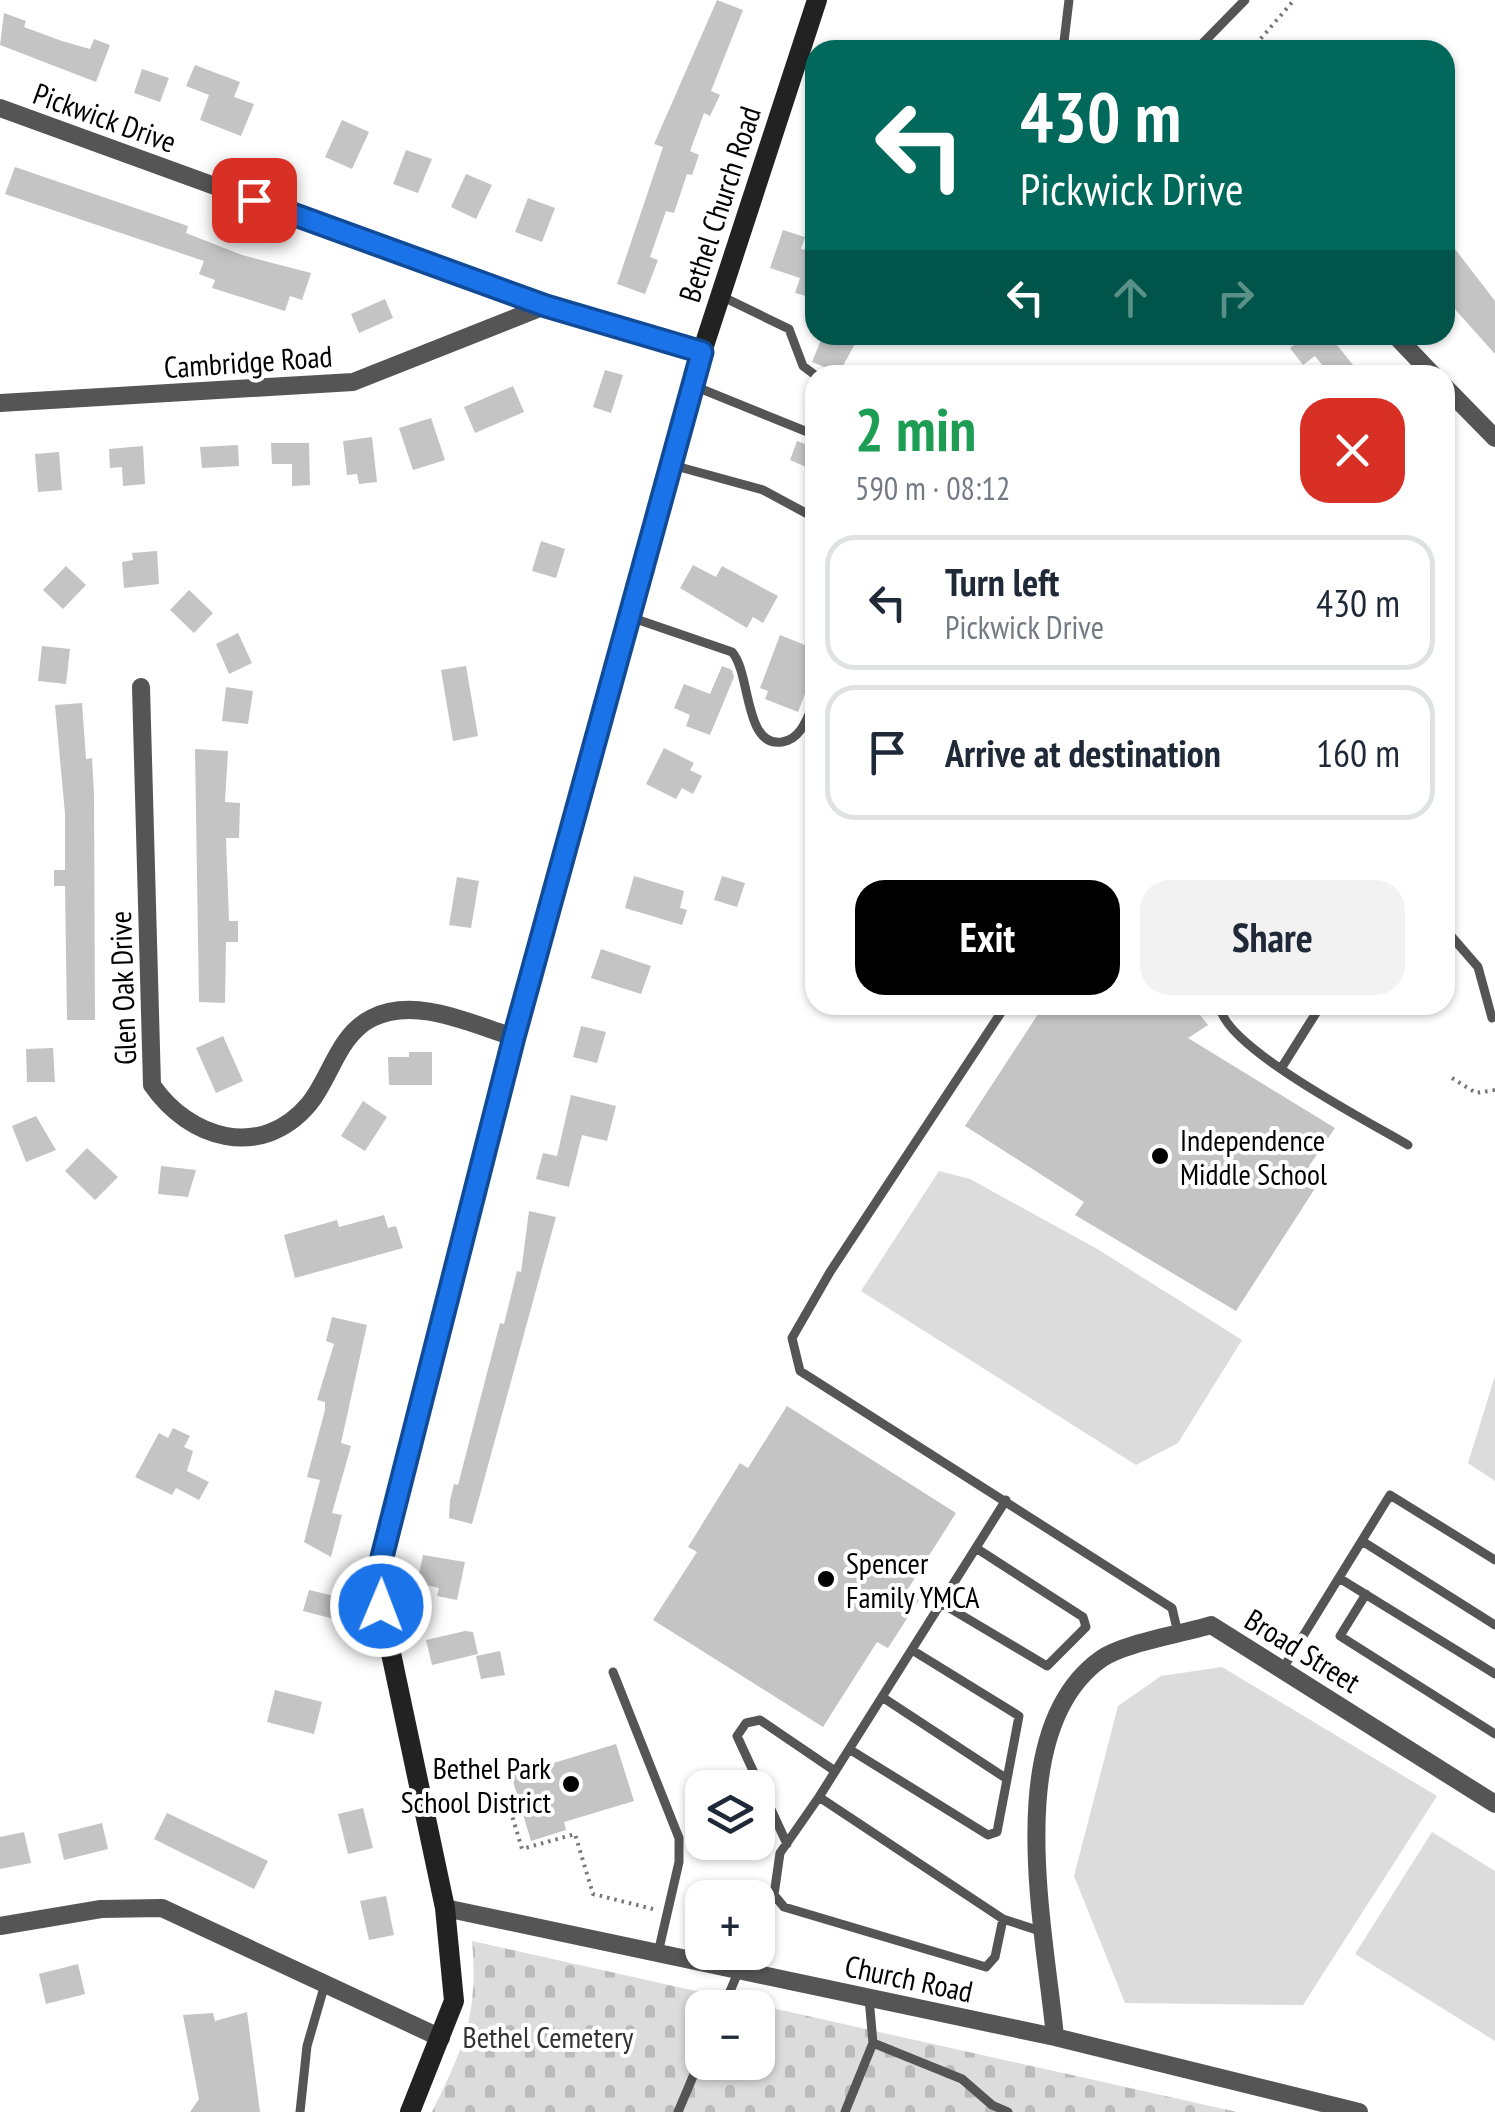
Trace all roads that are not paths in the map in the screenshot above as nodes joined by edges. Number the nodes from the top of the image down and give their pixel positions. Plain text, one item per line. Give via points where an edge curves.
1 (817, 0) edge
2 (1069, 0) edge
3 (1245, 0) edge
4 (1064, 40) edge
5 (1206, 40) edge
6 (0, 108) edge
7 (721, 296) junction
8 (546, 306) junction
9 (1405, 345) edge
10 (702, 352) junction
11 (1424, 365) edge
12 (805, 368) edge
13 (694, 386) junction
14 (1455, 397) edge
15 (0, 402) edge
16 (805, 431) edge
17 (1495, 438) edge
18 (672, 465) junction
19 (805, 513) edge
20 (630, 616) junction
21 (141, 687) dead end
22 (805, 725) edge
23 (1455, 941) edge
24 (999, 1015) edge
25 (1220, 1015) edge
26 (1315, 1015) edge
27 (1492, 1018) dead end
28 (514, 1037) junction
29 (1282, 1066) junction
30 (1408, 1146) dead end
31 (1006, 1500) junction
32 (1362, 1540) junction
33 (976, 1548) junction
34 (1495, 1560) edge
35 (1339, 1578) junction
36 (1366, 1594) junction
37 (941, 1602) junction
38 (1495, 1625) edge
39 (1178, 1635) junction
40 (912, 1650) junction
41 (1282, 1670) junction
42 (613, 1672) dead end
43 (1495, 1674) edge
44 (882, 1697) junction
45 (1495, 1734) edge
46 (849, 1749) junction
47 (835, 1771) junction
48 (1004, 1777) junction
49 (819, 1797) junction
50 (1495, 1804) edge
51 (787, 1844) junction
52 (445, 1908) junction
53 (1004, 1920) junction
54 (0, 1926) edge
55 (1046, 1932) junction
56 (658, 1953) junction
57 (685, 1959) edge
58 (739, 1970) joint
59 (325, 1984) junction
60 (731, 1990) edge
61 (869, 1998) junction
62 (1055, 2037) junction
63 (441, 2038) junction
64 (873, 2043) junction
65 (691, 2080) edge
66 (991, 2108) edge
67 (300, 2112) edge
68 (410, 2112) edge
69 (678, 2112) edge
70 (845, 2112) edge
71 (1008, 2112) edge
72 (1360, 2112) edge

1 - 7 street, Bethel Church Road
2 - 4 lane
3 - 5 lane
6 - 8 street, Pickwick Drive
7 - 10 street, Bethel Church Road
7 - 12 lane via 789,329
8 - 10 street, Pickwick Drive
8 - 15 street, Cambridge Road via 354,382
9 - 11 street
10 - 13 street, Bethel Church Road
13 - 16 lane
13 - 18 street, Bethel Church Road
14 - 17 street
18 - 19 lane via 762,490
18 - 20 street, Bethel Church Road
20 - 22 lane via 732,652 756,729 766,740 784,742
20 - 28 street, Bethel Church Road
21 - 28 street, Glen Oak Drive via 152,1085 169,1110 193,1128 227,1138 285,1123 309,1104 350,1037 369,1019 393,1010 415,1008
23 - 27 lane via 1478,967
24 - 31 lane via 792,1338 800,1372
25 - 29 lane via 1241,1041
26 - 29 lane
28 - 52 street, Bethel Church Road via 382,1557 381,1606
29 - 30 lane
31 - 33 lane
31 - 39 lane via 1172,1608
32 - 34 lane via 1390,1495
32 - 35 lane
32 - 38 lane
33 - 37 lane
33 - 37 lane via 1083,1617 1086,1627 1047,1666
35 - 36 lane
35 - 41 lane
36 - 43 lane
36 - 45 lane via 1340,1636
37 - 40 lane
39 - 41 street, Broad Street via 1210,1625
39 - 55 street, Broad Street via 1103,1658 1063,1697 1038,1774
40 - 44 lane
40 - 48 lane via 1019,1716
41 - 50 street, Broad Street
42 - 56 lane via 679,1838
44 - 46 lane
44 - 48 lane
46 - 47 lane
46 - 48 lane via 990,1835 1000,1827
47 - 49 lane
47 - 51 lane via 760,1720 746,1723 737,1736
49 - 51 lane
49 - 53 lane
51 - 53 lane via 774,1895 784,1907 986,1966 995,1957
52 - 56 street, Church Road
52 - 63 street, Bethel Church Road via 454,2001
53 - 55 lane
54 - 59 street via 101,1909 162,1908
55 - 62 street, Broad Street
56 - 57 street, Church Road
58 - 60 lane
58 - 61 street, Church Road
59 - 63 street
59 - 67 lane via 307,2046
61 - 62 street, Church Road
61 - 64 lane
62 - 72 street, Church Road
63 - 68 street, Bethel Church Road
64 - 66 lane via 962,2078
64 - 70 lane
65 - 69 lane
66 - 71 lane

